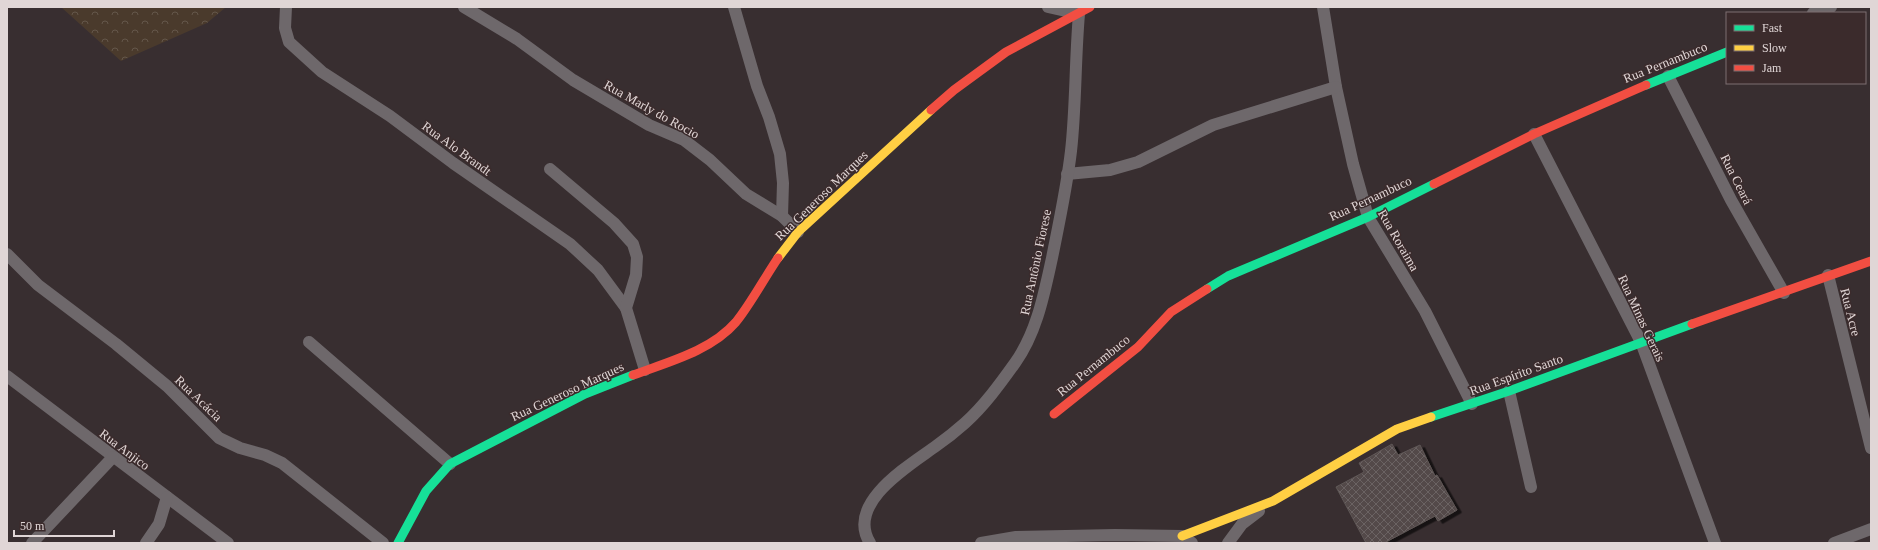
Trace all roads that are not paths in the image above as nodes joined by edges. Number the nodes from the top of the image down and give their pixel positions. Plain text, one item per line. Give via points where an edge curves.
1 (286, 7) edge
2 (464, 7) edge
3 (734, 7) edge
4 (1048, 7) edge
5 (1090, 7) edge
6 (1323, 7) edge
7 (1832, 7) edge
8 (1816, 12) edge
9 (1079, 14) junction
10 (1726, 52) edge
11 (1668, 76) junction
12 (1336, 87) junction
13 (1534, 134) junction
14 (550, 169) dead end
15 (1067, 174) junction
16 (782, 216) junction
17 (1368, 216) junction
18 (798, 232) junction
19 (7, 254) edge
20 (1871, 261) edge
21 (1828, 275) junction
22 (1784, 293) junction
23 (626, 308) junction
24 (309, 342) dead end
25 (1641, 342) junction
26 (645, 370) junction
27 (7, 376) edge
28 (1509, 391) junction
29 (1472, 404) junction
30 (1054, 414) dead end
31 (1871, 448) edge
32 (112, 457) junction
33 (450, 464) junction
34 (1531, 487) dead end
35 (167, 497) junction
36 (1273, 501) junction
37 (1871, 529) edge
38 (1182, 536) junction
39 (32, 543) edge
40 (146, 543) edge
41 (228, 543) edge
42 (384, 543) edge
43 (398, 543) edge
44 (870, 543) edge
45 (981, 543) edge
46 (1192, 543) edge
47 (1228, 543) edge
48 (1715, 543) edge
49 (1834, 543) edge

1 - 23 street, Rua Alo Brandt via 285,28 290,42 322,72 390,116 452,163 570,244 598,270
2 - 16 street, Rua Marly do Rocio via 517,39 573,80 649,125 684,140 746,194
3 - 16 street via 780,154 783,183
4 - 9 street
5 - 9 street, Rua Generoso Marques
6 - 12 street, Rua Roraima
7 - 8 street
9 - 15 street, Rua Antônio Fiorese via 1071,150
9 - 18 street, Rua Generoso Marques via 1006,52 954,90
10 - 11 street, Rua Pernambuco
11 - 13 street, Rua Pernambuco
11 - 22 street, Rua Ceará via 1731,200
12 - 15 street via 1214,125 1138,162 1110,170
12 - 17 street, Rua Roraima via 1353,164
13 - 17 street, Rua Pernambuco
13 - 25 street, Rua Minas Gerais
14 - 23 street via 614,223 633,244 637,257 636,275
15 - 44 street, Rua Antônio Fiorese via 1046,285 1034,330 991,396 937,446 909,464 882,488 868,509 864,521 864,530
16 - 18 street, Rua Marly do Rocio
17 - 29 street, Rua Roraima via 1425,311
17 - 30 street, Rua Pernambuco via 1228,276 1171,312 1138,347
18 - 26 street, Rua Generoso Marques via 782,251 736,322 721,336 698,350
19 - 42 street, Rua Acácia via 38,285 167,386 219,438 240,448 265,454 282,463
20 - 21 street, Rua Espírito Santo
21 - 22 street, Rua Espírito Santo
21 - 31 street, Rua Acre
22 - 25 street, Rua Espírito Santo
23 - 26 street, Rua Alo Brandt
24 - 33 street
25 - 28 street, Rua Espírito Santo
25 - 48 street, Rua Minas Gerais
26 - 33 street, Rua Generoso Marques via 585,394
27 - 32 street, Rua Anjico
28 - 29 street, Rua Espírito Santo
28 - 34 street
29 - 36 street, Rua Espírito Santo via 1397,429
32 - 35 street, Rua Anjico
32 - 39 street
33 - 43 street, Rua Generoso Marques via 437,475 418,503
35 - 40 street via 159,524
35 - 41 street, Rua Anjico
36 - 38 street, Rua Espírito Santo
36 - 47 street via 1242,524
37 - 49 street
38 - 45 street via 1016,537
38 - 46 street

